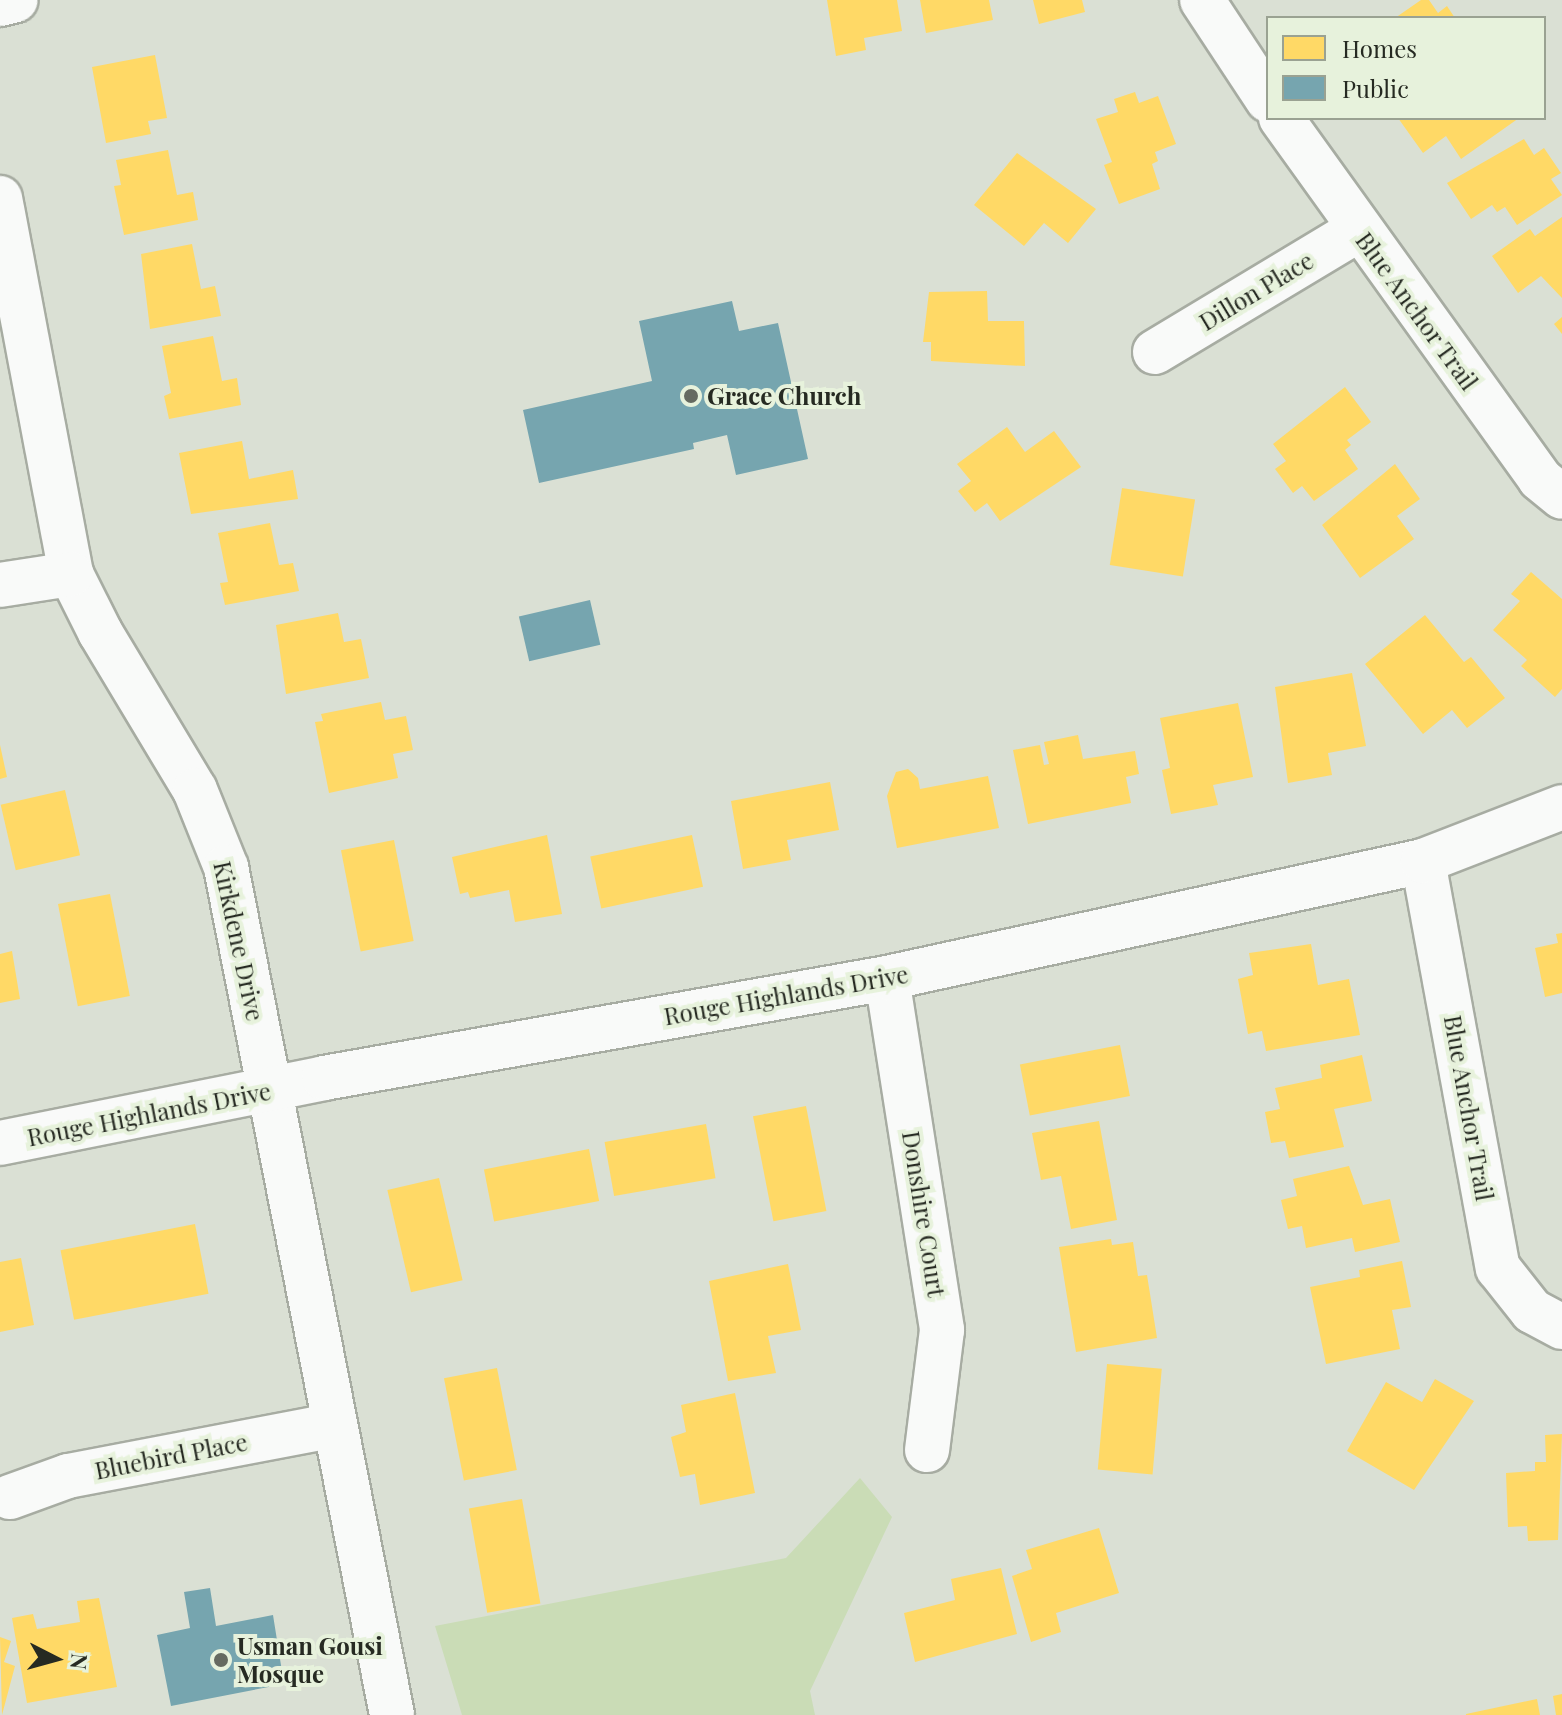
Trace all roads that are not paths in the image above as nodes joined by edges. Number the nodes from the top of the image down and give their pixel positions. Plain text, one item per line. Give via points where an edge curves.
1 (16, 0) edge
2 (1202, 0) edge
3 (0, 4) edge
4 (1266, 97) edge
5 (1282, 120) edge
6 (0, 198) edge
7 (1358, 230) junction
8 (1155, 352) dead end
9 (1562, 497) edge
10 (71, 574) junction
11 (0, 585) edge
12 (1562, 807) edge
13 (1423, 861) junction
14 (887, 978) junction
15 (269, 1091) junction
16 (0, 1143) edge
17 (1562, 1327) edge
18 (335, 1425) junction
19 (927, 1450) dead end
20 (10, 1497) dead end
21 (392, 1715) edge

1 - 3 street
2 - 4 street
5 - 7 street, Blue Anchor Trail
6 - 10 street, Kirkdene Drive
7 - 8 street, Dillon Place
7 - 9 street, Blue Anchor Trail via 1540,479
10 - 11 street
10 - 15 street, Kirkdene Drive via 195,790 226,867
12 - 13 street, Rouge Highlands Drive
13 - 14 street, Rouge Highlands Drive
13 - 17 street, Blue Anchor Trail via 1498,1268 1532,1311
14 - 15 street, Rouge Highlands Drive
14 - 19 street, Donshire Court via 942,1330
15 - 16 street, Rouge Highlands Drive
15 - 18 street, Kirkdene Drive
18 - 20 street, Bluebird Place via 68,1476
18 - 21 street, Kirkdene Drive

